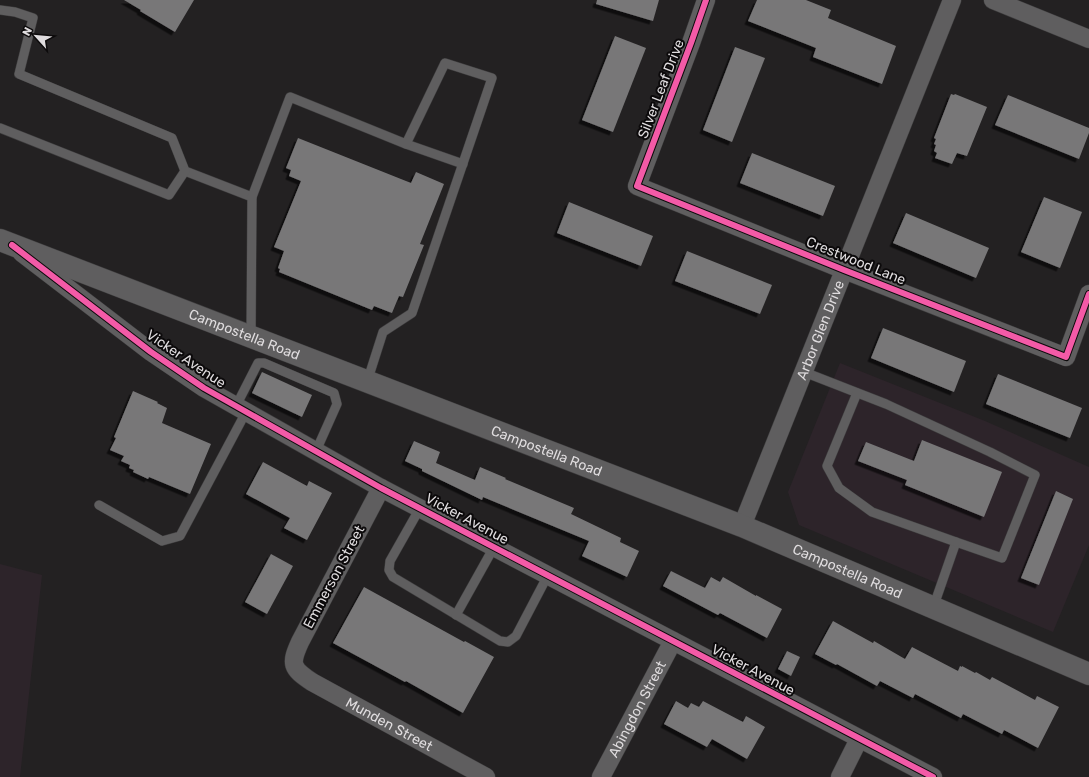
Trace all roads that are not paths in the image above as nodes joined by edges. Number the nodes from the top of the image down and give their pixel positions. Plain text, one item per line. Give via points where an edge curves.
1 (706, 0) edge
2 (952, 0) edge
3 (993, 0) edge
4 (0, 10) edge
5 (1089, 39) edge
6 (0, 128) edge
7 (406, 144) junction
8 (463, 164) junction
9 (185, 171) junction
10 (637, 186) joint
11 (252, 196) junction
12 (6, 243) edge
13 (844, 270) junction
14 (1089, 294) edge
15 (251, 337) junction
16 (804, 372) junction
17 (367, 382) junction
18 (857, 393) junction
19 (241, 409) junction
20 (316, 451) junction
21 (381, 488) junction
22 (99, 505) dead end
23 (420, 508) junction
24 (742, 526) junction
25 (956, 542) junction
26 (494, 547) junction
27 (548, 575) junction
28 (933, 608) junction
29 (456, 615) junction
30 (673, 641) junction
31 (294, 667) joint
32 (1089, 674) edge
33 (859, 739) junction
34 (486, 777) edge
35 (601, 777) edge
36 (840, 777) edge
37 (933, 777) edge

1 - 10 street, Silver Leaf Drive
2 - 13 street, Arbor Glen Drive
3 - 5 street
4 - 9 lane via 33,18 18,74 172,138
6 - 9 lane via 169,195
7 - 8 lane
7 - 8 lane via 445,63 492,78
7 - 11 lane via 290,97
8 - 17 lane via 412,313 383,332
9 - 11 lane
10 - 13 street, Crestwood Lane
11 - 15 lane
12 - 15 main road, Campostella Road
12 - 19 street, Vicker Avenue via 151,352 204,388
13 - 14 street, Crestwood Lane via 1066,357
13 - 16 street, Arbor Glen Drive
15 - 17 main road, Campostella Road
16 - 18 lane
16 - 24 street, Arbor Glen Drive
17 - 24 main road, Campostella Road
18 - 25 lane via 827,466 838,488 872,512
18 - 25 lane via 886,404 1035,475 1002,558
19 - 20 street, Vicker Avenue
19 - 20 lane via 258,363 264,363 334,393 337,404
19 - 22 lane via 180,536 162,541
20 - 21 street, Vicker Avenue
21 - 23 street, Vicker Avenue
21 - 31 street, Emmerson Street via 300,642 293,662
23 - 26 street, Vicker Avenue
23 - 29 lane via 390,561 390,570 393,577
24 - 28 main road, Campostella Road
25 - 28 lane
26 - 27 street, Vicker Avenue
26 - 29 lane
27 - 29 lane via 516,636 508,642 500,641
27 - 30 street, Vicker Avenue
28 - 32 main road, Campostella Road
30 - 33 street, Vicker Avenue
30 - 35 street, Abingdon Street
31 - 34 street, Munden Street via 312,682
33 - 36 street
33 - 37 street, Vicker Avenue

